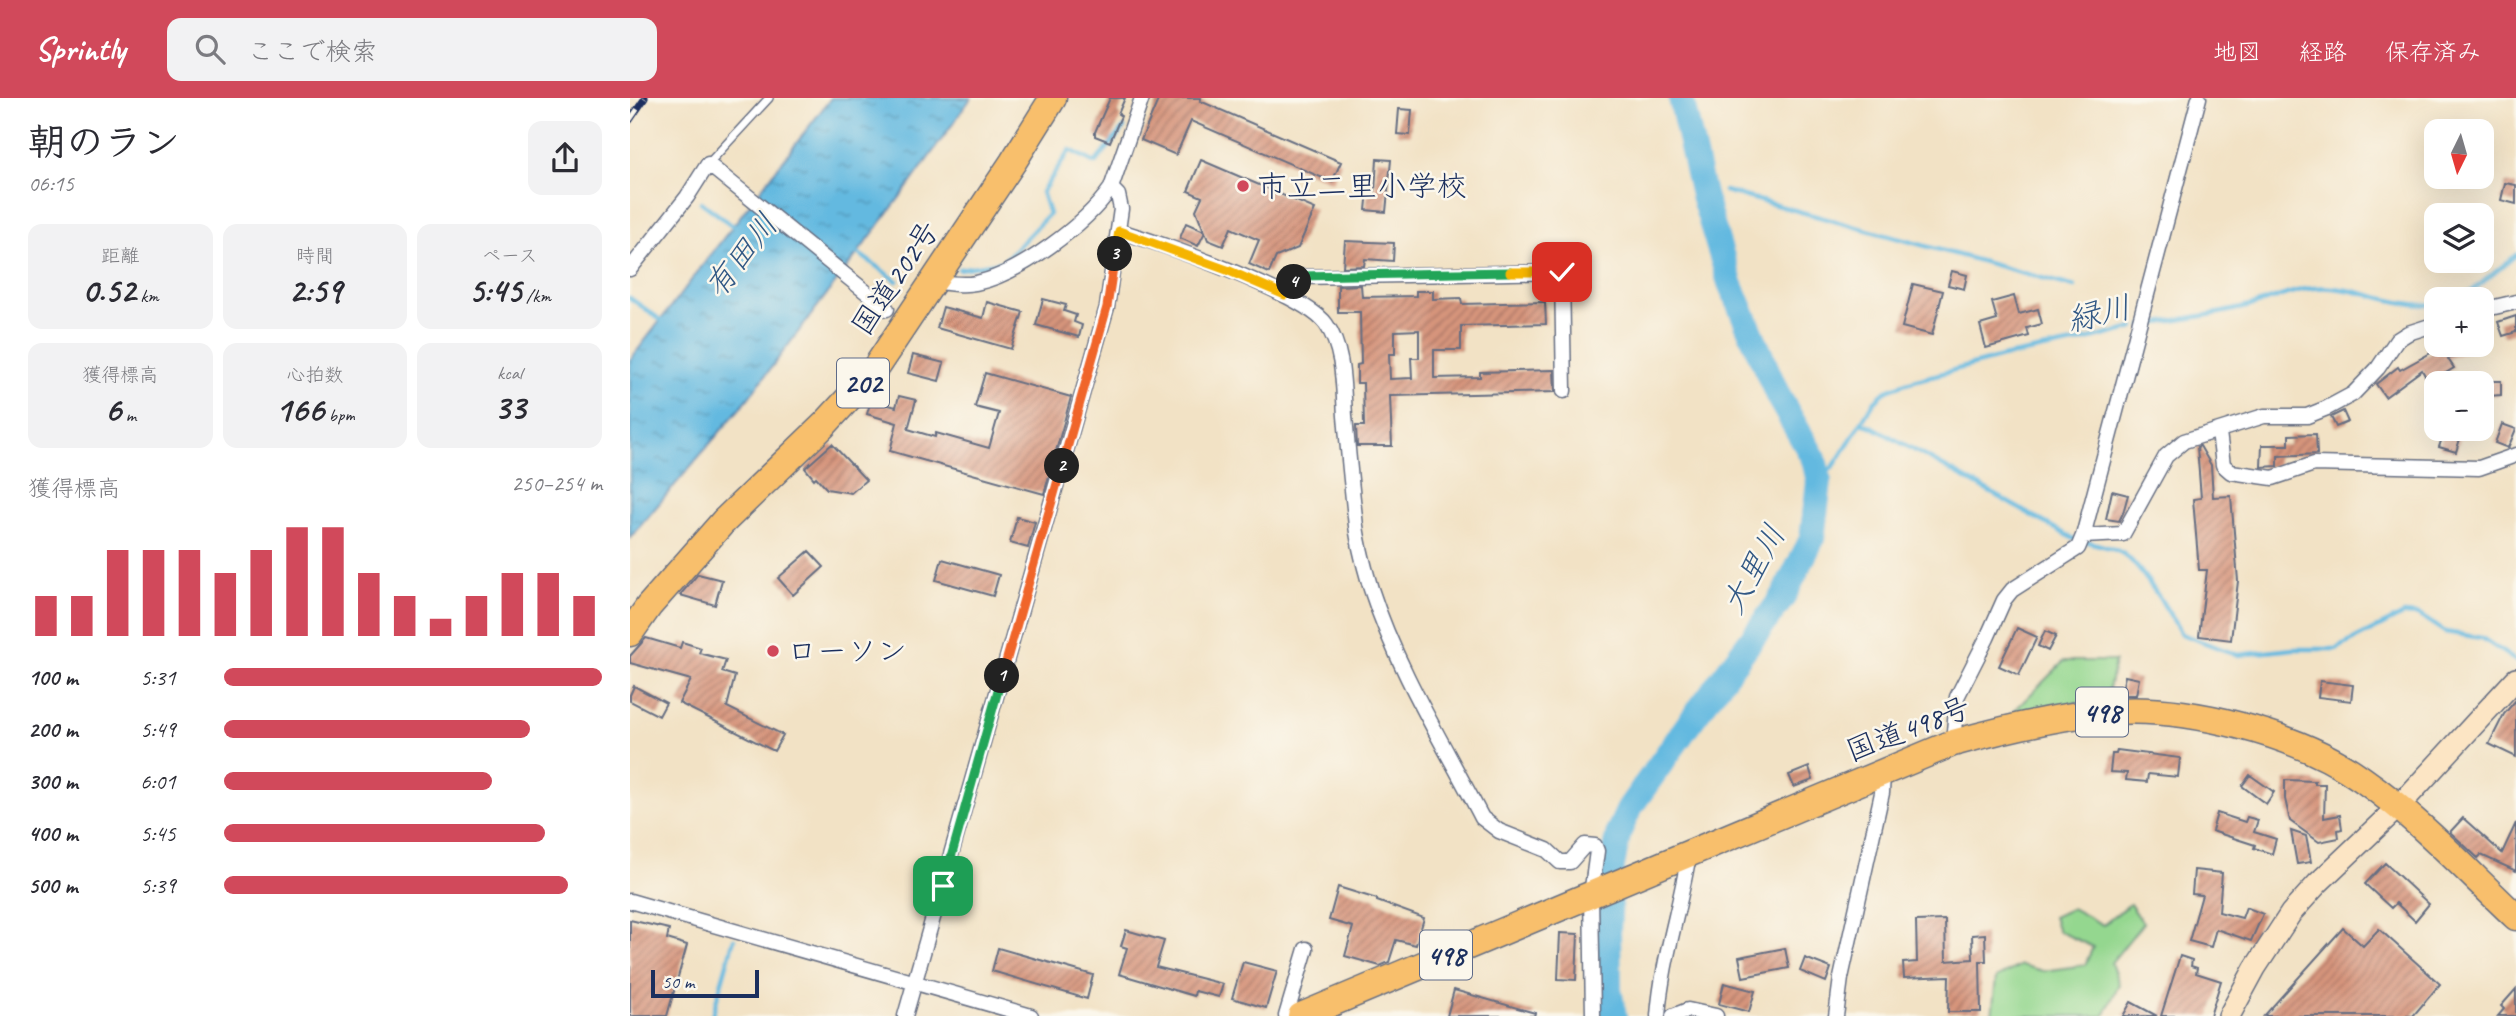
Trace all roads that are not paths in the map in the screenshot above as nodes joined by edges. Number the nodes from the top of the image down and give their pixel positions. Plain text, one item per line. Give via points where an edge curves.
1 (769, 98) edge
2 (1053, 98) edge
3 (1142, 98) edge
4 (2199, 98) edge
5 (708, 164) junction
6 (1111, 188) junction
7 (1119, 231) junction
8 (630, 269) edge
9 (933, 281) junction
10 (1285, 295) junction
11 (2516, 302) edge
12 (2494, 307) edge
13 (887, 309) dead end
14 (2424, 328) edge
15 (1564, 391) dead end
16 (2219, 432) junction
17 (2516, 455) edge
18 (2081, 542) junction
19 (630, 633) edge
20 (2516, 679) edge
21 (1953, 743) junction
22 (1883, 773) junction
23 (2399, 807) junction
24 (1689, 854) junction
25 (1591, 895) junction
26 (630, 901) edge
27 (2516, 917) edge
28 (1306, 949) dead end
29 (915, 982) junction
30 (905, 1016) edge
31 (1031, 1016) edge
32 (1286, 1016) edge
33 (1301, 1016) edge
34 (1593, 1016) edge
35 (1658, 1016) edge
36 (1673, 1016) edge
37 (1716, 1016) edge
38 (1836, 1016) edge
39 (2229, 1016) edge

1 - 5 lane
2 - 9 highway, 国道202号 / 202
3 - 6 street
4 - 18 street
5 - 8 street
5 - 13 street
6 - 7 street via 1118,194 1121,209
6 - 9 street via 1084,218 1028,262 1002,276 974,284
7 - 10 street
7 - 29 street via 1107,307
9 - 19 highway, 国道202号 / 202 via 872,373 723,522
10 - 15 street via 1300,276 1562,272
10 - 25 street via 1318,316 1335,342 1355,521 1371,588 1393,647 1482,818 1499,831 1547,850 1560,862 1570,862 1585,845 1595,846
11 - 12 street
14 - 16 street via 2397,340 2353,394 2327,408 2307,416 2264,416
16 - 17 street via 2223,465 2231,472 2273,478 2314,464 2479,468
16 - 18 street via 2184,441 2166,456 2123,534
18 - 21 street via 2004,600 1957,697
20 - 23 street
21 - 22 highway, 国道498号 / 498
21 - 23 highway, 国道498号 / 498 via 2055,718 2107,711 2204,719 2242,726 2318,754 2360,777
22 - 24 highway, 国道498号 / 498
22 - 38 street
23 - 27 highway, 国道498号 / 498
23 - 39 street via 2291,913
24 - 25 highway, 国道498号 / 498
24 - 35 street via 1664,962
25 - 33 highway, 国道498号 / 498
25 - 34 street
26 - 29 street
28 - 32 street
29 - 30 street
29 - 31 street
36 - 37 street via 1688,1010

